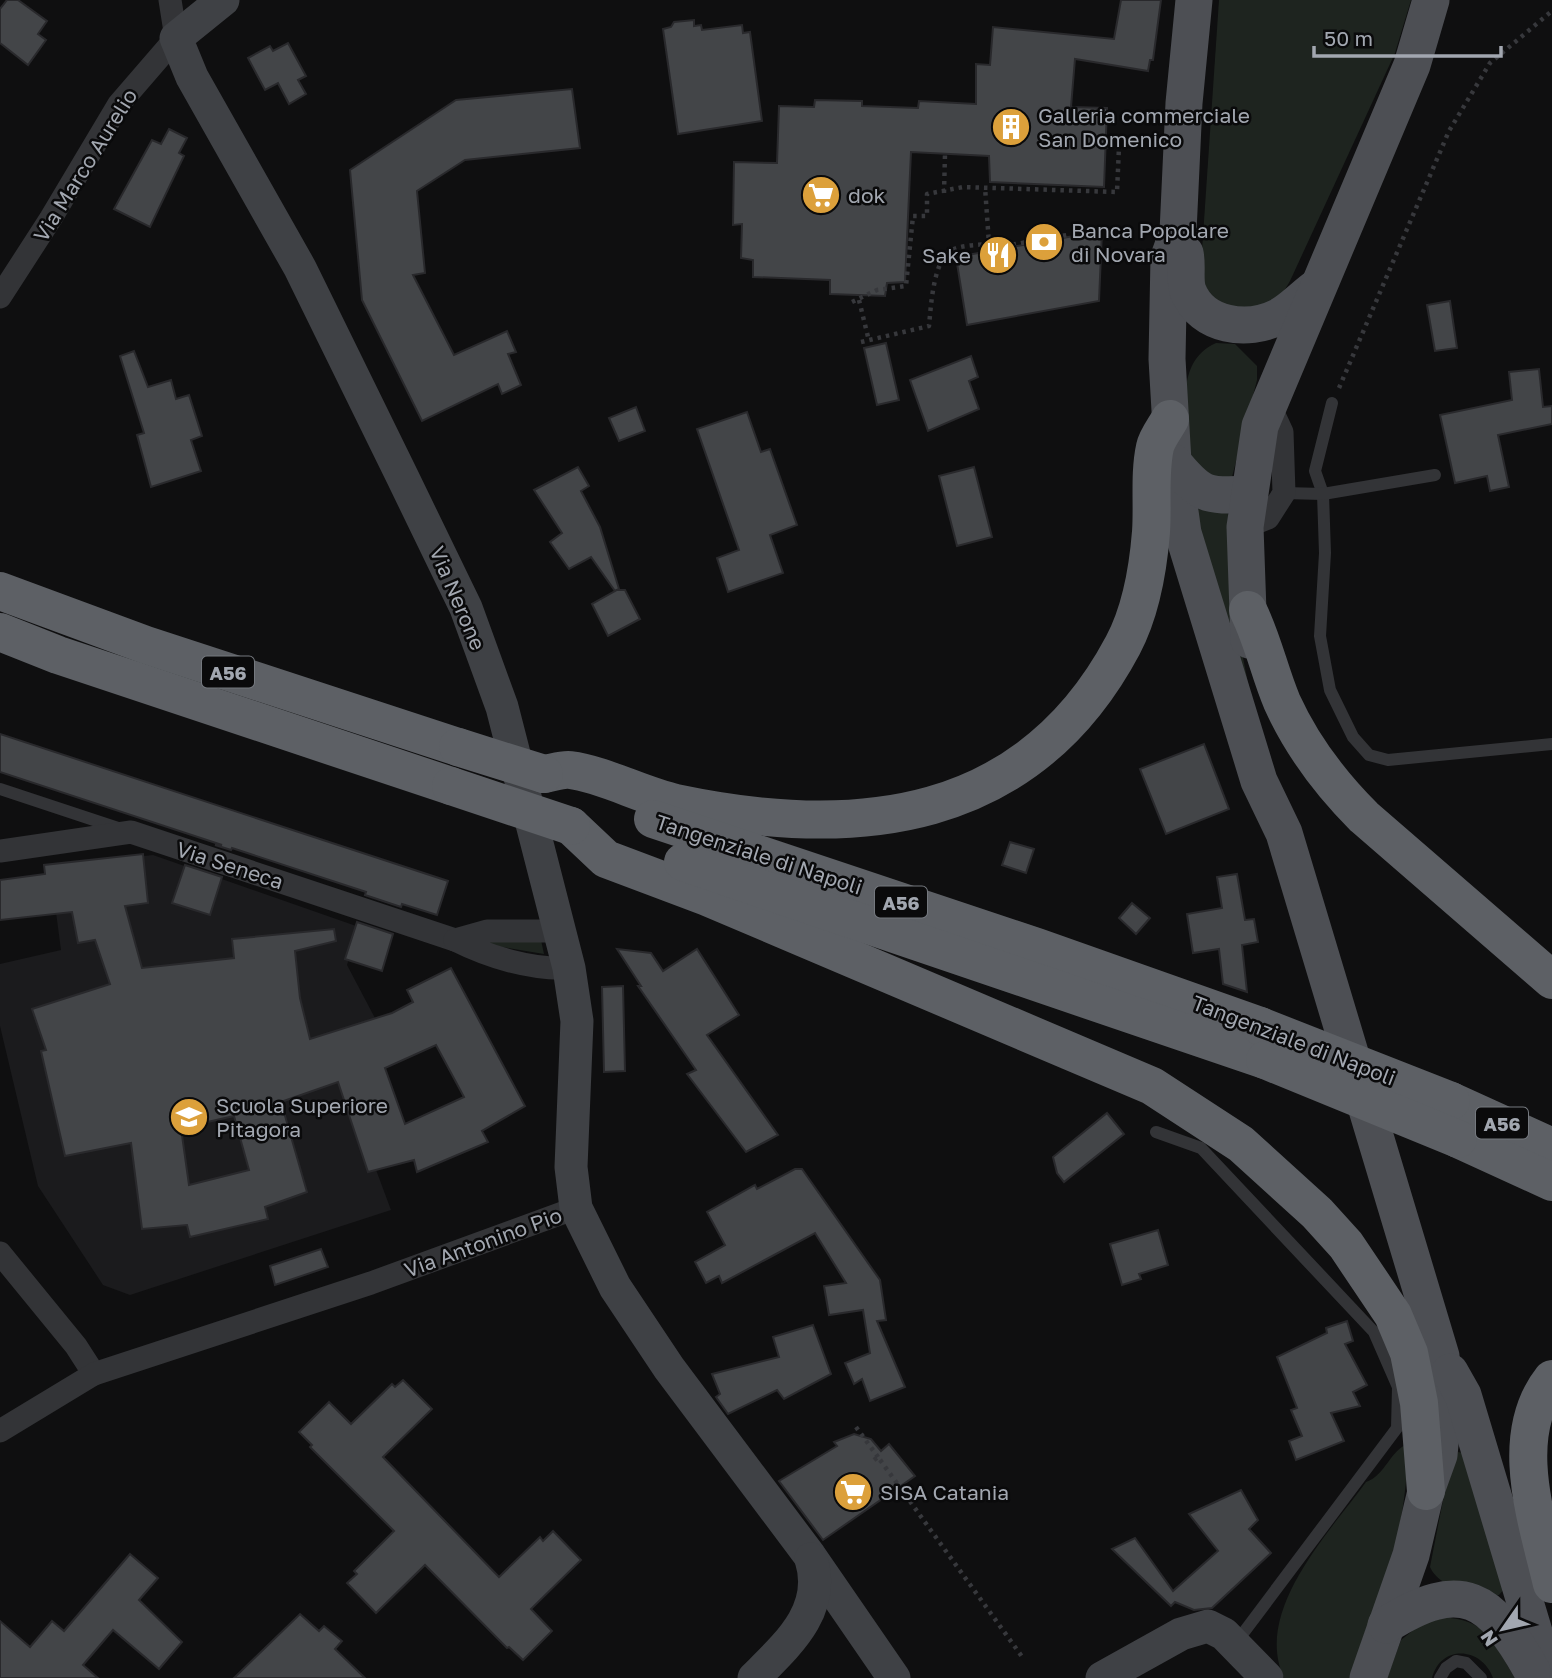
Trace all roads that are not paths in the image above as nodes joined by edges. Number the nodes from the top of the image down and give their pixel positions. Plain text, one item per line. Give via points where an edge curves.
1 (170, 0) edge
2 (223, 0) edge
3 (1194, 0) edge
4 (1435, 6) edge
5 (176, 38) junction
6 (1178, 232) junction
7 (1317, 287) junction
8 (0, 297) edge
9 (1332, 403) road end
10 (1170, 419) junction
11 (1174, 462) junction
12 (1435, 475) dead end
13 (1323, 494) junction
14 (1259, 505) junction
15 (0, 591) edge
16 (1248, 610) junction
17 (0, 632) edge
18 (1552, 744) edge
19 (544, 774) junction
20 (0, 789) edge
21 (571, 826) junction
22 (131, 832) junction
23 (1284, 833) junction
24 (0, 851) edge
25 (560, 931) junction
26 (455, 940) junction
27 (569, 968) junction
28 (1552, 979) edge
29 (1262, 1043) junction
30 (1156, 1132) dead end
31 (1552, 1147) edge
32 (1552, 1182) edge
33 (576, 1208) junction
34 (0, 1253) edge
35 (1441, 1356) junction
36 (94, 1374) junction
37 (1552, 1380) edge
38 (0, 1431) edge
39 (1426, 1491) junction
40 (810, 1556) junction
41 (1552, 1584) edge
42 (801, 1625) junction
43 (1386, 1626) junction
44 (860, 1629) junction
45 (1235, 1645) junction
46 (754, 1678) edge
47 (894, 1678) edge
48 (1102, 1678) edge
49 (1267, 1678) edge
50 (1368, 1678) edge
51 (1440, 1678) edge
52 (1480, 1678) edge
53 (1538, 1678) edge

1 - 5 street
2 - 5 street
3 - 6 main road
4 - 7 main road
5 - 8 street, Via Marco Aurelio via 119,104
5 - 25 street, Via Nerone via 192,77 300,268 466,608 502,707
6 - 7 main road via 1187,261 1188,290 1214,318 1246,326 1261,323 1280,316
6 - 10 main road via 1170,257
7 - 14 main road via 1260,426
9 - 13 lane via 1315,471
10 - 11 main road
10 - 19 highway via 1155,446 1146,575 1123,644 1088,701 1007,772 939,804 898,815 825,821 695,807 569,770
11 - 14 main road via 1204,494
11 - 23 main road via 1183,533 1259,781
12 - 13 lane
13 - 14 lane
13 - 18 lane via 1320,636 1330,690 1353,737 1369,755 1388,760
14 - 16 main road
15 - 19 highway, Tangenziale di Napoli / A56, bridge via 146,645
16 - 23 main road via 1248,637 1278,777
16 - 28 highway via 1263,640 1282,702 1309,751 1338,790
17 - 21 highway, Tangenziale di Napoli / A56, bridge
19 - 29 highway, Tangenziale di Napoli / A56 via 582,796 1024,943
20 - 22 lane
21 - 29 highway, Tangenziale di Napoli / A56
21 - 39 highway via 606,859 719,902 1152,1086 1241,1144 1325,1221 1393,1315 1409,1353 1419,1403
22 - 24 street, Via Seneca
22 - 26 street, Via Seneca
23 - 35 main road
25 - 26 street via 488,931
25 - 27 street, Via Nerone
26 - 27 street, Via Seneca via 480,953 549,969
27 - 33 street, Via Nerone via 577,1021 571,1167
29 - 31 highway, Tangenziale di Napoli / A56, bridge via 1451,1101
29 - 32 highway, Tangenziale di Napoli / A56, bridge
30 - 45 lane via 1201,1148 1374,1332 1398,1387 1397,1428
33 - 36 street, Via Antonino Pio via 371,1283
33 - 40 street, Via Antonino Pio via 615,1287 669,1368
34 - 36 street
35 - 39 main road via 1443,1429
35 - 53 main road via 1463,1395 1537,1642
36 - 38 street, Via Antonino Pio
37 - 41 highway via 1533,1415 1529,1467
39 - 43 main road via 1411,1555
40 - 42 street, Via Antonino Pio via 816,1592
40 - 44 street, Via Antonino Pio via 848,1594
42 - 44 street, Via Antonino Pio via 829,1611 842,1614
42 - 46 street, Via Antonino Pio
43 - 50 main road
43 - 53 main road via 1432,1600 1467,1601 1499,1620
44 - 47 street, Via Antonino Pio
45 - 48 street via 1208,1626 1195,1628
45 - 49 street
51 - 52 lane via 1456,1661 1474,1668

